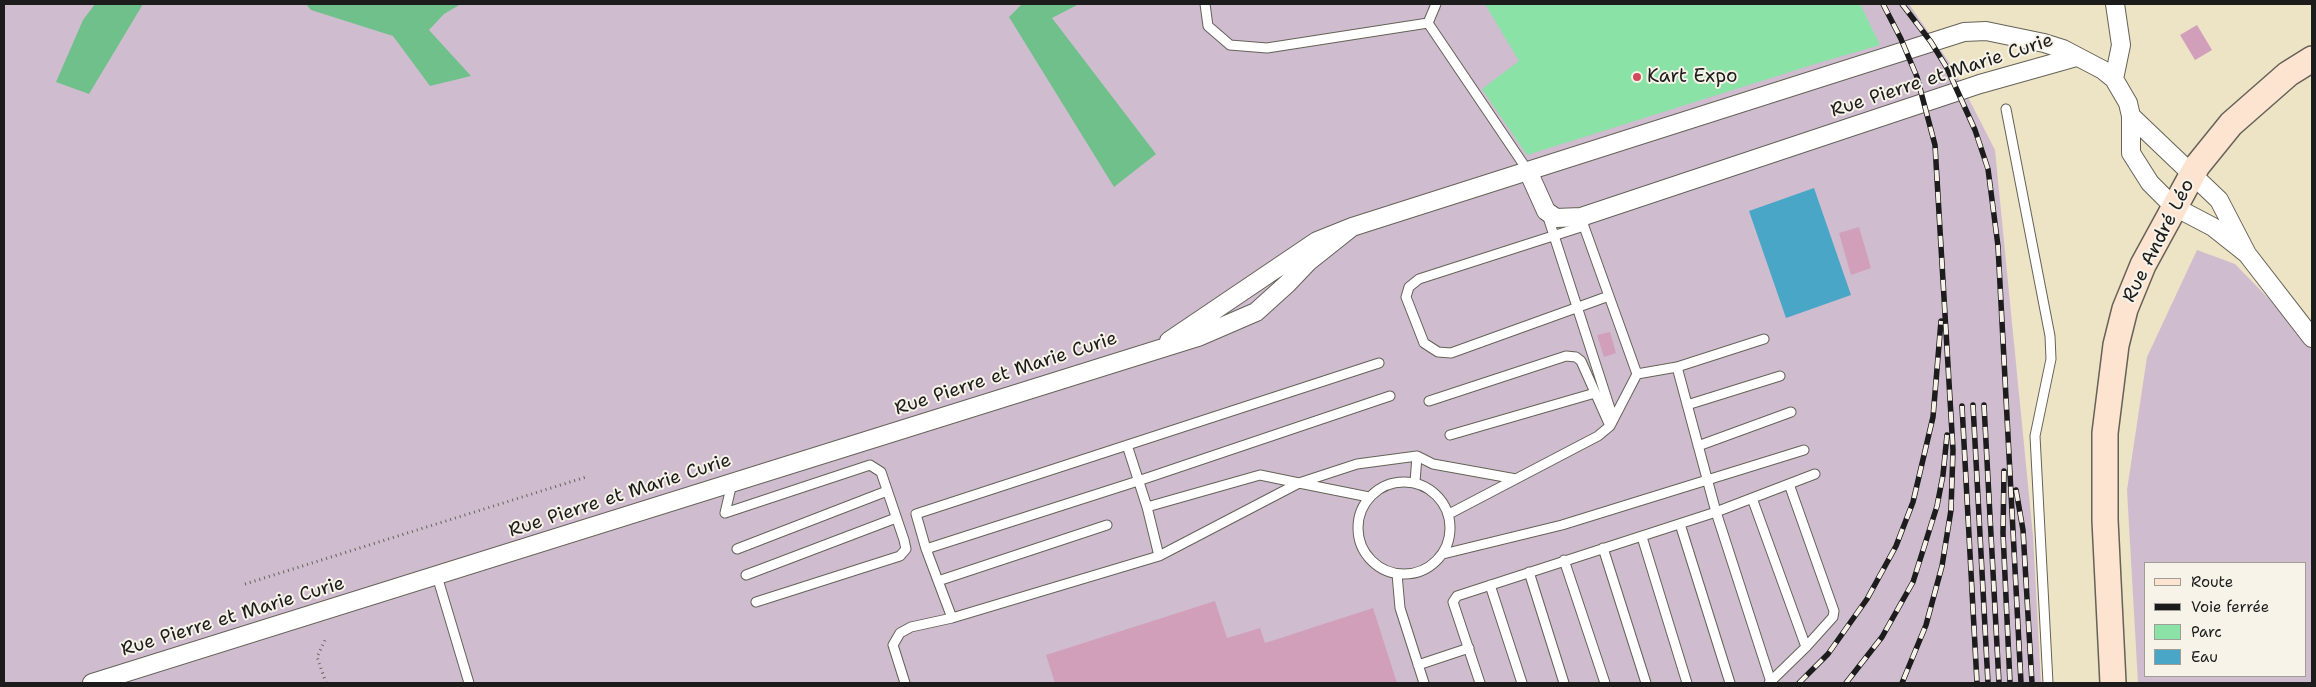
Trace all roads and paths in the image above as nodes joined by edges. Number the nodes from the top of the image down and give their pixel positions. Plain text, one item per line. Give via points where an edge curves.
1 (1205, 4) edge
2 (1436, 4) edge
3 (2115, 4) edge
4 (1428, 23) junction
5 (2076, 57) junction
6 (2312, 59) edge
7 (2114, 79) junction
8 (2006, 109) dead end
9 (2131, 116) junction
10 (1528, 171) junction
11 (2192, 174) junction
12 (2174, 206) junction
13 (1546, 211) junction
14 (1582, 221) junction
15 (1352, 227) junction
16 (1554, 235) junction
17 (2247, 254) junction
18 (1609, 296) junction
19 (1577, 307) junction
20 (2312, 338) edge
21 (1764, 339) dead end
22 (1160, 348) junction
23 (1379, 363) dead end
24 (1677, 368) junction
25 (1637, 374) junction
26 (1780, 376) dead end
27 (1595, 393) junction
28 (1390, 396) dead end
29 (1428, 401) dead end
30 (1687, 405) junction
31 (1791, 412) dead end
32 (1612, 422) junction
33 (1450, 435) dead end
34 (1127, 445) junction
35 (1698, 446) junction
36 (1804, 450) dead end
37 (1417, 456) junction
38 (1815, 474) dead end
39 (586, 478) dead end
40 (1516, 479) junction
41 (1709, 480) junction
42 (1138, 481) junction
43 (1414, 482) junction
44 (732, 483) junction
45 (1299, 483) junction
46 (1789, 484) junction
47 (887, 491) junction
48 (1369, 497) junction
49 (1752, 498) junction
50 (1147, 507) junction
51 (1716, 512) junction
52 (1449, 514) junction
53 (896, 518) junction
54 (1680, 524) junction
55 (1107, 525) dead end
56 (1642, 536) junction
57 (1603, 548) junction
58 (737, 549) dead end
59 (926, 549) junction
60 (1443, 554) junction
61 (1159, 556) junction
62 (1564, 560) junction
63 (1529, 572) junction
64 (1397, 574) junction
65 (746, 575) dead end
66 (437, 576) junction
67 (938, 581) junction
68 (245, 584) dead end
69 (1490, 585) junction
70 (756, 602) dead end
71 (952, 618) junction
72 (326, 638) dead end
73 (1806, 647) junction
74 (1468, 648) junction
75 (1418, 665) junction
76 (92, 683) edge
77 (326, 683) edge
78 (469, 683) edge
79 (905, 683) edge
80 (1424, 683) edge
81 (1480, 683) edge
82 (1522, 683) edge
83 (1564, 683) edge
84 (1605, 683) edge
85 (1646, 683) edge
86 (1687, 683) edge
87 (1730, 683) edge
88 (1770, 683) edge
89 (2048, 683) edge
90 (2113, 683) edge

1 - 4 lane via 1208,26 1230,45 1267,48
2 - 4 lane
3 - 7 street via 2121,45
4 - 10 lane
5 - 7 street
5 - 10 street, Rue Pierre et Marie Curie via 2044,43 1986,31 1964,32
5 - 14 street, Rue Pierre et Marie Curie via 1980,84
6 - 11 street, Rue André Léo via 2288,74 2231,124
7 - 9 street via 2128,103
8 - 89 lane via 2050,336 2051,359 2035,436
9 - 11 street
9 - 12 street via 2131,153 2150,183
10 - 13 street
10 - 15 street, Rue Pierre et Marie Curie
11 - 12 street, Rue André Léo
11 - 17 street via 2219,200
12 - 17 street via 2213,227
12 - 90 street, Rue André Léo via 2124,309 2116,345 2105,443 2105,520
13 - 14 street, Rue Pierre et Marie Curie via 1556,218
13 - 16 lane
14 - 16 lane
14 - 18 lane
15 - 22 street, Rue Pierre et Marie Curie via 1317,241
15 - 22 street, Rue Pierre et Marie Curie via 1308,262 1256,312 1198,337
16 - 19 lane
16 - 19 lane via 1419,279 1409,287 1406,297 1424,343 1438,352 1451,353
17 - 20 street
18 - 19 lane
18 - 25 lane
19 - 32 lane
21 - 24 lane
22 - 44 street, Rue Pierre et Marie Curie
23 - 34 lane
24 - 25 lane
24 - 30 lane
25 - 32 lane
26 - 30 lane
27 - 29 lane via 1581,361 1566,356
27 - 32 lane
27 - 33 lane
28 - 42 lane
30 - 35 lane
31 - 35 lane
32 - 40 lane via 1598,436
34 - 42 lane
34 - 59 lane via 916,514
35 - 41 lane
36 - 41 lane
37 - 40 lane via 1433,464
37 - 43 lane
37 - 45 lane via 1357,464
38 - 46 lane
39 - 68 path
40 - 52 lane
41 - 51 lane
41 - 60 lane via 1562,525
42 - 50 lane
42 - 59 lane
43 - 48 lane via 1390,483
43 - 52 lane via 1435,494
44 - 47 lane via 725,513 870,465 881,472
44 - 66 street, Rue Pierre et Marie Curie
45 - 48 lane
45 - 50 lane via 1260,475
45 - 61 lane
46 - 49 lane
46 - 73 lane via 1834,611
47 - 53 lane
47 - 58 lane
48 - 64 lane via 1358,522 1358,538 1374,564
49 - 51 lane
49 - 73 lane
50 - 61 lane
51 - 54 lane
51 - 88 lane
52 - 60 lane via 1450,539
53 - 65 lane
53 - 70 lane via 906,549 900,556
54 - 56 lane
54 - 87 lane
55 - 67 lane
56 - 57 lane
56 - 86 lane
57 - 62 lane
57 - 85 lane
59 - 67 lane
60 - 64 lane via 1432,566 1413,574
61 - 71 lane
62 - 63 lane
62 - 84 lane
63 - 69 lane
63 - 83 lane
64 - 75 lane via 1400,608
66 - 76 street, Rue Pierre et Marie Curie
66 - 78 lane
67 - 71 lane
69 - 74 lane via 1454,599
69 - 82 lane
71 - 79 lane via 911,627 900,633 893,645
72 - 77 path via 317,657
73 - 88 lane
74 - 75 lane
74 - 81 lane
75 - 80 lane

